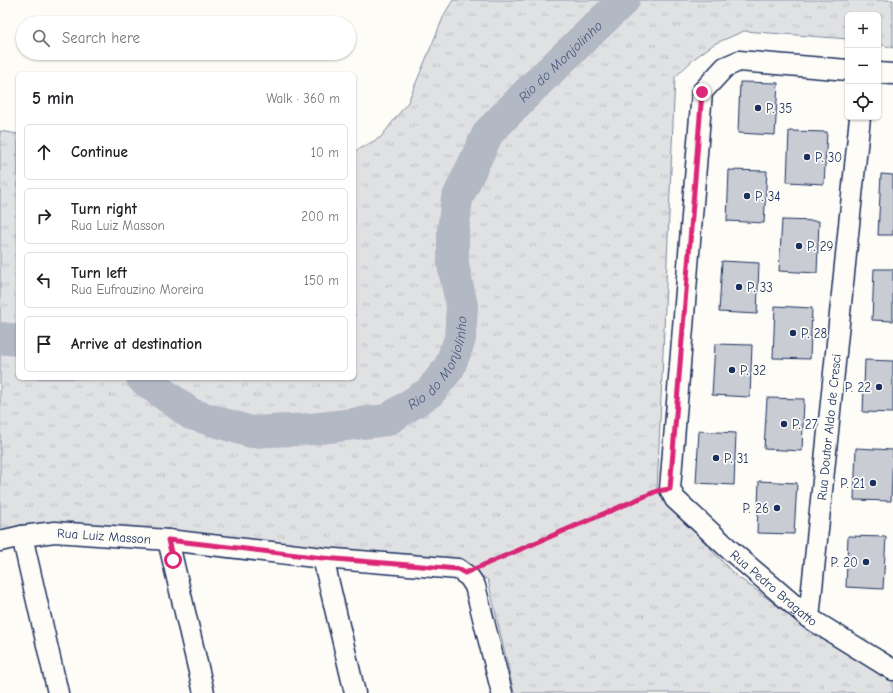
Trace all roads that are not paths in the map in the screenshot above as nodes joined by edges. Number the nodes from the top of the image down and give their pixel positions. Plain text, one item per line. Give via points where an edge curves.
1 (845, 70) edge
2 (881, 73) edge
3 (893, 74) edge
4 (860, 120) edge
5 (22, 536) junction
6 (168, 540) junction
7 (0, 542) edge
8 (323, 558) junction
9 (809, 618) junction
10 (893, 670) edge
11 (58, 693) edge
12 (204, 693) edge
13 (355, 693) edge
14 (502, 693) edge

1 - 9 street, Rua Pedro Bragatto via 739,61 725,67 702,92 670,489 675,499 691,514
2 - 3 street
4 - 9 street, Rua Doutor Aldo de Cresci
5 - 6 street, Rua Luiz Masson via 55,532
5 - 7 street, Rua Luiz Masson
5 - 11 street
6 - 8 street, Rua Luiz Masson
6 - 12 street
8 - 13 street
8 - 14 street, Rua Luiz Masson via 458,569 465,573 475,586
9 - 10 street, Rua Pedro Bragatto

